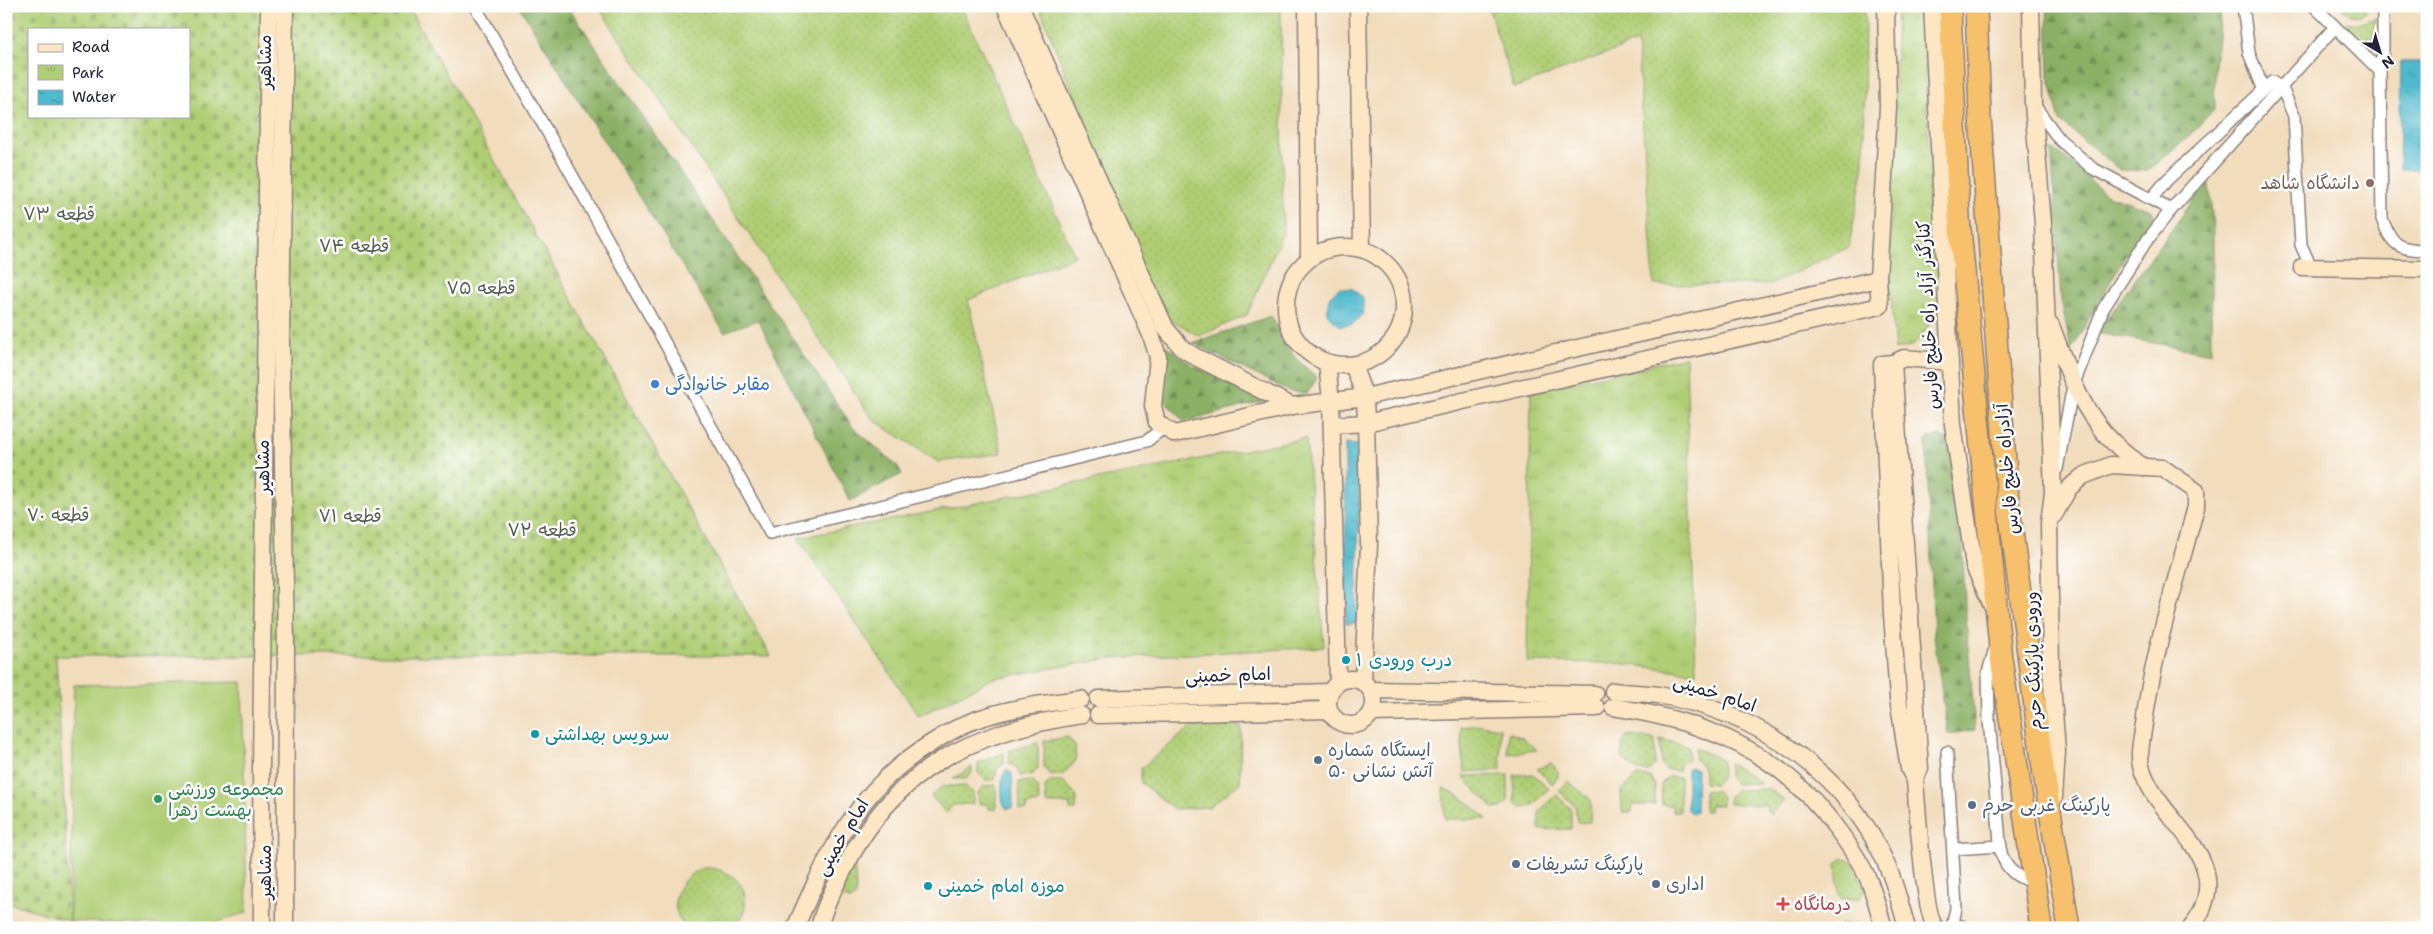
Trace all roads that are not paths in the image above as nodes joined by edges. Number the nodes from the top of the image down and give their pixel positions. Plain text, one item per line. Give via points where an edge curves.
1 (269, 6) edge
2 (285, 6) edge
3 (475, 6) edge
4 (1005, 6) edge
5 (1020, 6) edge
6 (1307, 6) edge
7 (1358, 6) edge
8 (1886, 6) edge
9 (1932, 6) edge
10 (1950, 6) edge
11 (1976, 6) edge
12 (2031, 6) edge
13 (2243, 6) edge
14 (2314, 6) edge
15 (2384, 6) edge
16 (2335, 27) junction
17 (2380, 71) junction
18 (2267, 85) junction
19 (2282, 88) junction
20 (2034, 104) junction
21 (2152, 198) junction
22 (2171, 210) junction
23 (1362, 249) junction
24 (2427, 250) edge
25 (1308, 259) junction
26 (2306, 267) joint
27 (2427, 269) edge
28 (1878, 279) junction
29 (2045, 309) junction
30 (1646, 331) junction
31 (1654, 357) junction
32 (1950, 362) junction
33 (1327, 363) junction
34 (1353, 365) junction
35 (2073, 386) junction
36 (1365, 397) junction
37 (1331, 401) junction
38 (1292, 406) junction
39 (1366, 424) junction
40 (1332, 426) junction
41 (1163, 428) junction
42 (2142, 467) junction
43 (2053, 493) junction
44 (2049, 523) junction
45 (1998, 625) junction
46 (1367, 686) junction
47 (1334, 687) junction
48 (1098, 698) junction
49 (1613, 699) junction
50 (1596, 701) junction
51 (1081, 707) junction
52 (1329, 710) junction
53 (1372, 712) junction
54 (1098, 715) junction
55 (1947, 752) dead end
56 (261, 770) junction
57 (285, 770) junction
58 (2052, 828) junction
59 (2001, 846) junction
60 (1954, 849) junction
61 (2036, 884) junction
62 (262, 928) edge
63 (285, 928) edge
64 (795, 928) edge
65 (819, 928) edge
66 (1884, 928) edge
67 (1907, 928) edge
68 (1936, 928) edge
69 (1952, 928) edge
70 (2041, 928) edge
71 (2069, 928) edge
72 (2191, 928) edge

1 - 56 street, مشاهیر
2 - 57 street, مشاهیر via 281,344
3 - 41 street via 770,533 1147,441
4 - 41 street via 1151,335 1158,357 1153,406 1157,423
5 - 38 street via 1166,329 1183,349 1196,357
6 - 25 street
7 - 23 street
8 - 28 street via 1888,107
9 - 32 street, کنارگذر آزاد راه خلیج فارس
10 - 45 highway, آزادراه خلیج فارس via 1959,218
11 - 58 highway, آزادراه خلیج فارس via 1980,116 2008,501
12 - 20 street
13 - 18 street via 2249,53
14 - 16 street
15 - 17 street
16 - 17 street
16 - 19 street
17 - 24 street via 2382,219 2396,245 2407,250
18 - 19 street
18 - 21 street
19 - 22 street
19 - 26 street via 2294,116 2301,245
20 - 21 street via 2059,139 2092,168
20 - 29 street via 2043,224
21 - 22 street
22 - 35 street via 2145,243 2103,309
23 - 25 street via 1334,248
23 - 34 street via 1391,269 1404,301 1403,319 1396,336 1385,349 1370,360
25 - 33 street via 1292,281 1285,308 1297,342 1310,355
26 - 27 street
28 - 30 street
28 - 31 street via 1880,306
29 - 35 street
29 - 43 street
30 - 31 street
30 - 36 street
31 - 39 street
32 - 45 street, کنارگذر آزاد راه خلیج فارس via 1953,425 1974,566
32 - 68 street via 1904,358 1893,363 1920,768 1915,780 1927,898
33 - 34 street
33 - 37 street
34 - 36 street
35 - 42 street via 2098,426
35 - 43 street
36 - 37 street
36 - 39 street
37 - 38 street
37 - 40 street
38 - 41 street via 1190,432 1175,434
39 - 40 street
39 - 46 street via 1369,544
40 - 47 street
42 - 44 street via 2111,466 2083,476 2070,488
42 - 72 street via 2163,468 2196,491 2196,508 2148,690 2140,753 2148,782 2197,848 2205,868 2208,894 2200,916
43 - 44 street, ورودی پارکینگ حرم
44 - 58 street, ورودی پارکینگ حرم via 2051,670 2057,752
45 - 59 street via 1988,673 1989,720
45 - 61 highway, آزادراه خلیج فارس
46 - 47 street via 1351,678
46 - 50 street
46 - 53 street via 1374,697
47 - 48 street, امام خمینی
47 - 52 street
48 - 51 street via 1090,695
48 - 54 street via 1101,705
49 - 50 street via 1603,688
49 - 66 street, امام خمینی via 1709,730 1749,748 1797,782 1825,811 1853,850 1869,880
49 - 67 street, امام خمینی via 1659,695 1755,726 1788,746 1830,781 1856,812 1889,872
50 - 53 street
51 - 54 street via 1091,719
51 - 64 street, امام خمینی via 1020,707 982,717 904,760 846,825
51 - 65 street, امام خمینی via 991,734 916,776 887,802 856,846 830,896
52 - 53 street via 1338,722 1345,725 1361,723
52 - 54 street, امام خمینی
55 - 60 street
56 - 57 street
56 - 62 street, مشاهیر
57 - 63 street, مشاهیر
58 - 71 highway, آزادراه خلیج فارس
59 - 60 street
59 - 61 street via 2006,867
60 - 69 street via 1956,908
61 - 70 highway, آزادراه خلیج فارس

